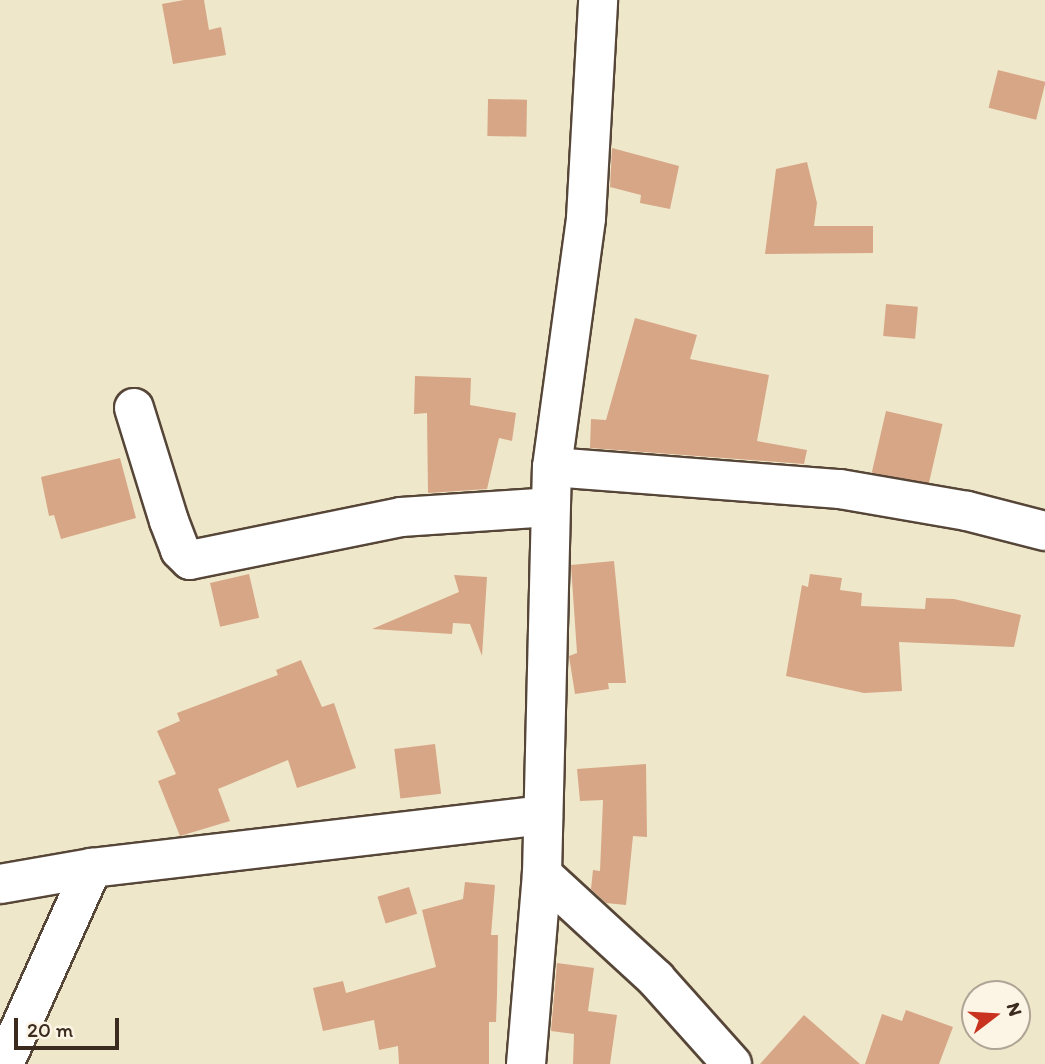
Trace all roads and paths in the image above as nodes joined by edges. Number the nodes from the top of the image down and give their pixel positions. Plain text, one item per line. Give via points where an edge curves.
1 (598, 0) edge
2 (134, 408) dead end
3 (552, 467) junction
4 (551, 506) junction
5 (1045, 531) edge
6 (543, 815) junction
7 (92, 868) junction
8 (542, 874) junction
9 (0, 884) edge
10 (4, 1064) edge
11 (526, 1064) edge
12 (732, 1064) edge

1 - 3 street via 586,218
2 - 4 street via 169,522 180,550 190,560 401,517
3 - 4 street
3 - 5 street via 840,489 967,511
4 - 6 street
6 - 7 street
6 - 8 street
7 - 9 street
7 - 10 street
8 - 11 street
8 - 12 street via 656,979

